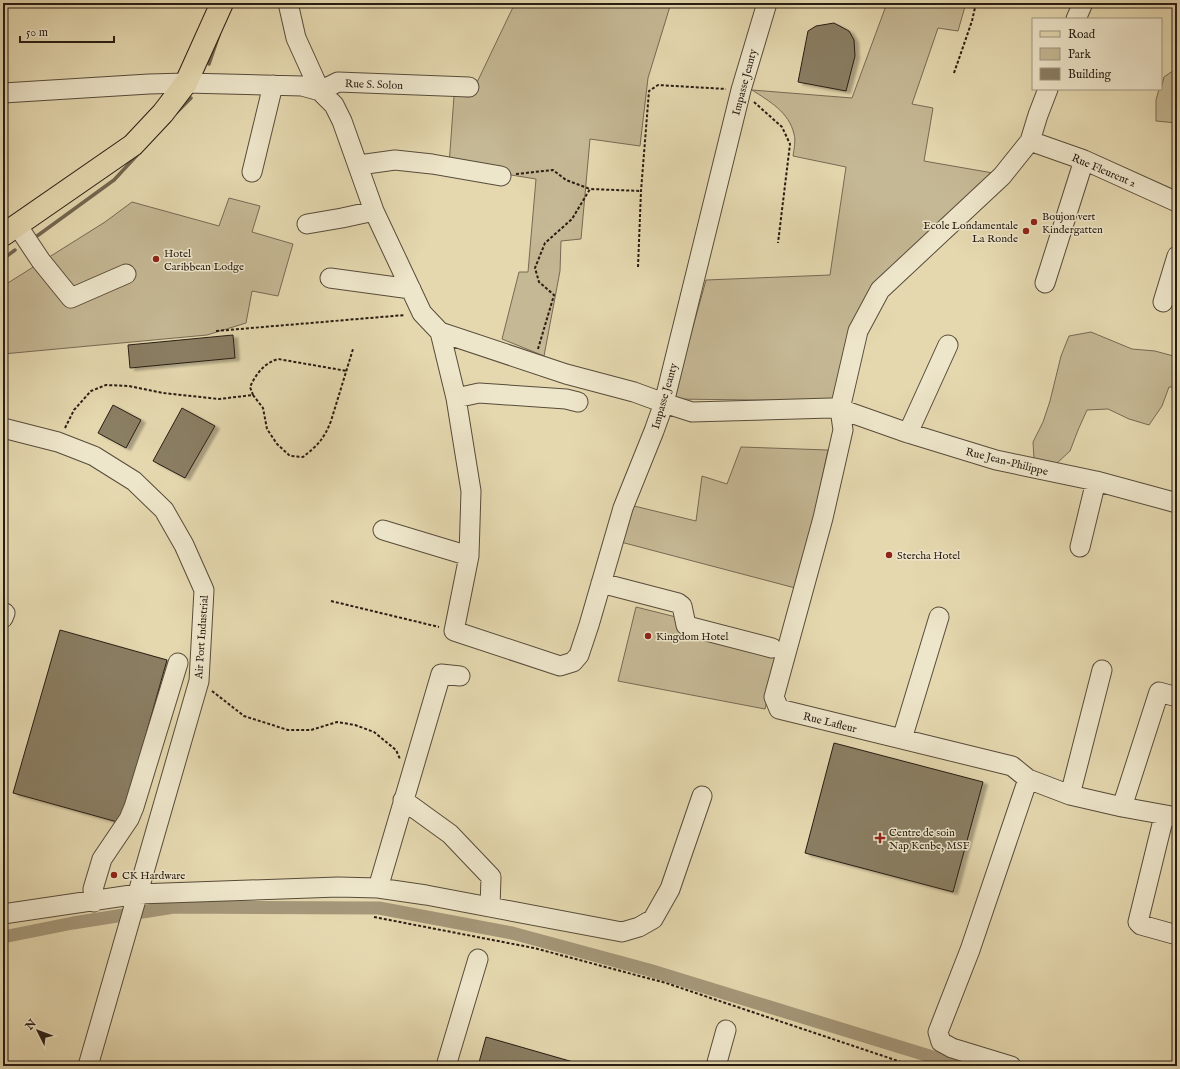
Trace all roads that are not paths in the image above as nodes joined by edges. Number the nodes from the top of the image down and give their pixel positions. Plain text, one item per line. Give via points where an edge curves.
1 (222, 3) edge
2 (288, 3) edge
3 (767, 3) edge
4 (1083, 3) edge
5 (1076, 18) edge
6 (186, 83) junction
7 (273, 85) junction
8 (469, 87) dead end
9 (1048, 90) edge
10 (320, 92) junction
11 (3, 93) edge
12 (1030, 141) junction
13 (1084, 160) junction
14 (359, 165) junction
15 (252, 172) dead end
16 (501, 176) road end
17 (1177, 202) edge
18 (374, 211) junction
19 (307, 224) dead end
20 (10, 230) edge
21 (1177, 256) edge
22 (126, 274) dead end
23 (330, 278) dead end
24 (1045, 283) dead end
25 (411, 289) junction
26 (1163, 302) dead end
27 (440, 332) junction
28 (948, 345) dead end
29 (456, 398) junction
30 (578, 402) dead end
31 (664, 403) junction
32 (840, 409) junction
33 (3, 428) edge
34 (908, 433) junction
35 (1096, 481) junction
36 (1177, 503) edge
37 (383, 530) dead end
38 (1080, 547) dead end
39 (469, 556) junction
40 (601, 583) junction
41 (939, 617) dead end
42 (772, 648) dead end
43 (178, 663) dead end
44 (1102, 670) dead end
45 (460, 676) dead end
46 (1177, 698) edge
47 (902, 740) junction
48 (1028, 779) junction
49 (406, 791) junction
50 (1070, 795) junction
51 (702, 796) dead end
52 (1122, 807) junction
53 (1171, 816) edge
54 (378, 888) junction
55 (137, 898) junction
56 (94, 902) junction
57 (490, 907) junction
58 (3, 914) edge
59 (1177, 935) edge
60 (478, 960) dead end
61 (726, 1030) dead end
62 (88, 1066) edge
63 (446, 1066) edge
64 (716, 1066) edge
65 (1011, 1066) edge

1 - 6 main road
2 - 10 street via 296,38
3 - 31 street, Impasse Jeanty via 741,90
4 - 5 street
6 - 7 street
6 - 11 street
6 - 20 main road via 163,113 133,145
7 - 10 street via 302,86
7 - 15 street
8 - 10 street, Rue S. Solon via 338,82
9 - 12 street
10 - 14 street via 334,105
12 - 13 street, Rue Fleurent 2
12 - 32 street via 1002,176 880,290 858,331
13 - 17 street, Rue Fleurent 2
13 - 24 street
14 - 16 street via 395,160
14 - 18 street
18 - 19 street
18 - 25 street
20 - 22 street via 41,261 71,298
21 - 26 street
23 - 25 street
25 - 27 street via 422,313
27 - 29 street
27 - 31 street, Rue Jean-Philippe
28 - 34 street
29 - 30 street via 479,393
29 - 39 street via 471,491
31 - 32 street, Rue Jean-Philippe via 692,412
31 - 40 street, Impasse Jeanty via 623,508
32 - 34 street, Rue Jean-Philippe
32 - 47 street, Rue Lafleur via 843,430 823,518 774,697 779,709
33 - 55 street, Air Port Industrial via 58,442 94,456 134,481 164,510 181,539 204,590 199,681
34 - 35 street, Rue Jean-Philippe via 996,460
35 - 36 street, Rue Jean-Philippe
35 - 38 street
37 - 39 street
39 - 40 street, Impasse Jeanty via 454,631 560,666 573,662 579,655
40 - 42 street via 678,603 682,606 684,621 691,627
41 - 47 street
43 - 56 street via 134,807 129,819 102,859 97,873 93,889
44 - 50 street
45 - 49 street via 441,674
46 - 52 street via 1159,692
47 - 48 street, Rue Lafleur via 1012,766
48 - 50 street, Rue Lafleur
48 - 65 street via 970,950 938,1032 941,1042 952,1048
49 - 54 street
49 - 57 street via 491,877
50 - 52 street, Rue Lafleur
51 - 57 street via 670,889 653,919 639,927 622,932
52 - 53 street, Rue Lafleur
53 - 59 street via 1138,922
54 - 55 street via 338,887
54 - 57 street
55 - 56 street
55 - 62 street, Air Port Industrial
56 - 58 street
60 - 63 street
61 - 64 street

